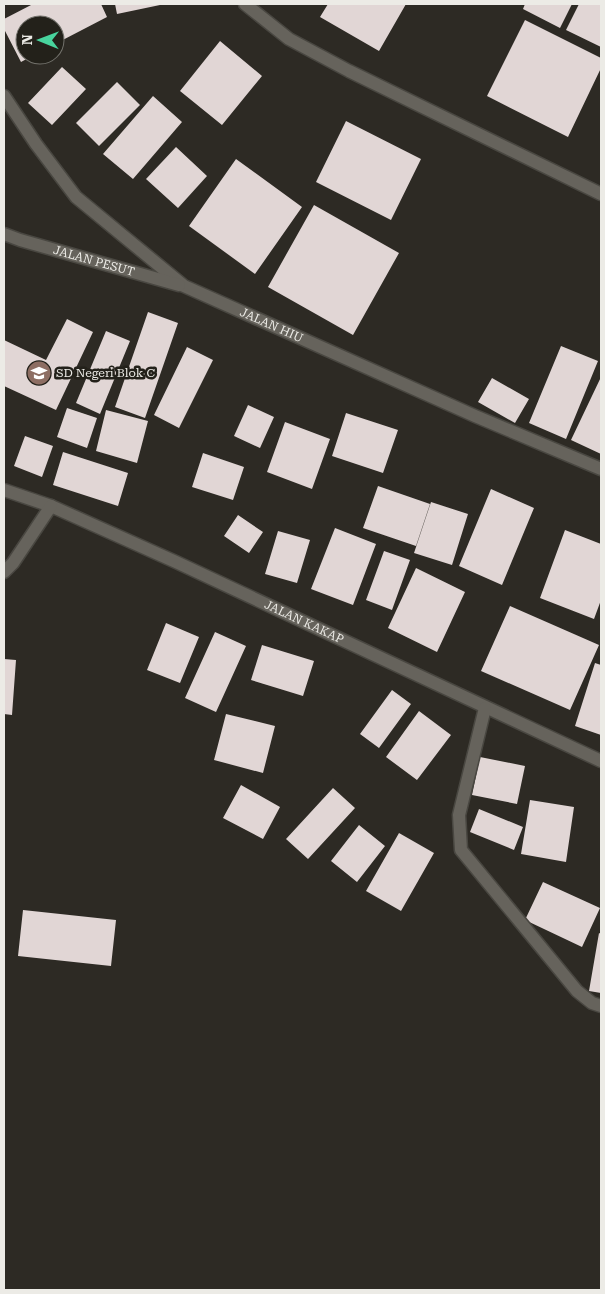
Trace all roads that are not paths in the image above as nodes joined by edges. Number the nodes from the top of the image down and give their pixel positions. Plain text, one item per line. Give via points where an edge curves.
1 (245, 4) edge
2 (4, 96) edge
3 (601, 194) edge
4 (4, 234) edge
5 (184, 286) junction
6 (601, 470) edge
7 (4, 490) edge
8 (51, 506) junction
9 (4, 572) edge
10 (485, 708) junction
11 (601, 762) edge
12 (601, 1006) edge

1 - 3 street via 289,39
2 - 5 street, JALAN HIU via 76,197
4 - 5 street, JALAN PESUT
5 - 6 street, JALAN HIU
7 - 8 street, JALAN KAKAP
8 - 9 street
8 - 10 street, JALAN KAKAP
10 - 11 street, JALAN KAKAP
10 - 12 street via 460,815 461,850 576,991

